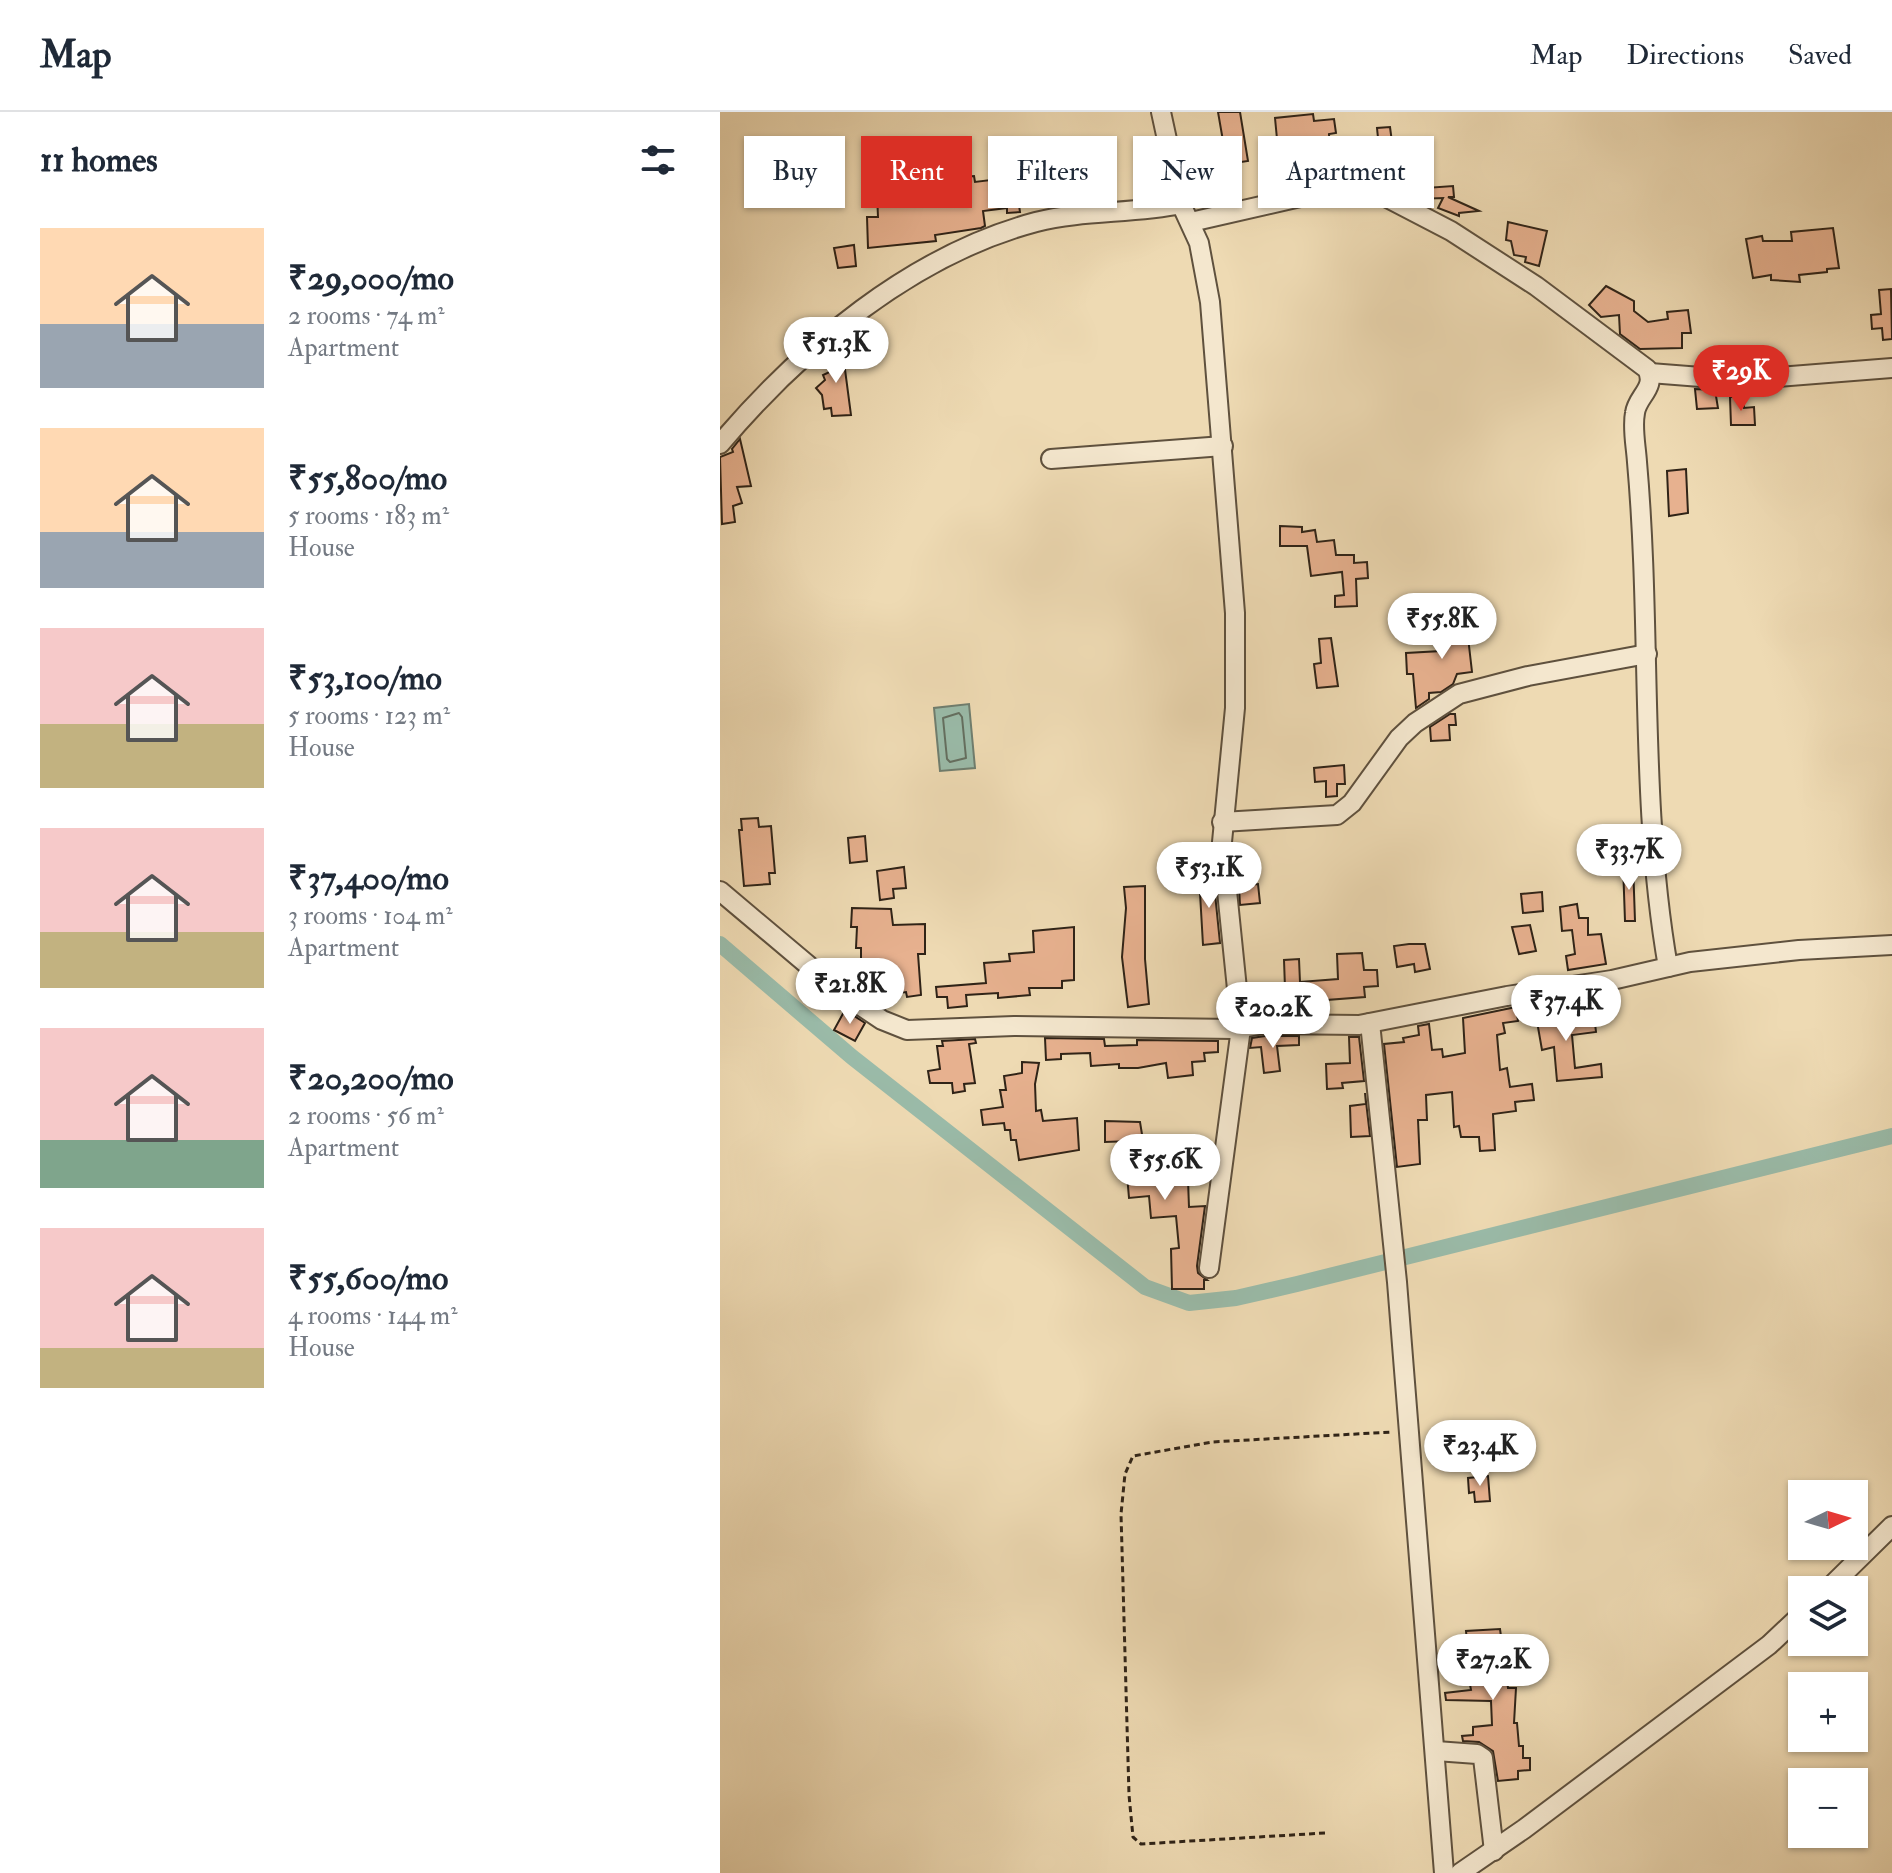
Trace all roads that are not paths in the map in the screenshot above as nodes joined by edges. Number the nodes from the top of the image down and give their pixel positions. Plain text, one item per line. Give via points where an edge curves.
1 (1161, 112) edge
2 (1166, 136) edge
3 (1149, 208) edge
4 (1183, 208) edge
5 (1191, 222) junction
6 (1892, 368) edge
7 (1650, 373) junction
8 (720, 444) edge
9 (1223, 446) junction
10 (1051, 459) dead end
11 (1647, 654) junction
12 (1222, 822) junction
13 (720, 891) edge
14 (1892, 945) edge
15 (1668, 967) junction
16 (1370, 1023) junction
17 (1241, 1028) junction
18 (1209, 1268) dead end
19 (1892, 1526) edge
20 (1841, 1576) edge
21 (1788, 1627) edge
22 (1436, 1751) junction
23 (1494, 1851) junction
24 (1444, 1873) edge
25 (1460, 1873) edge

1 - 2 street
3 - 8 street via 1036,222 931,265 827,339
4 - 5 street
5 - 7 street via 1322,192 1376,192 1451,231 1536,286
5 - 9 street via 1210,302
6 - 7 street via 1739,380
7 - 11 street via 1634,415
9 - 10 street
9 - 12 street via 1234,568 1236,687
11 - 12 street via 1459,694 1399,738 1352,803 1337,815
11 - 15 street via 1653,875
12 - 17 street
13 - 17 street via 840,992 907,1030
14 - 15 street
15 - 16 street
16 - 17 street
16 - 22 street
17 - 18 street
19 - 20 street
21 - 23 street
22 - 23 street via 1483,1758
22 - 24 street
23 - 25 street

